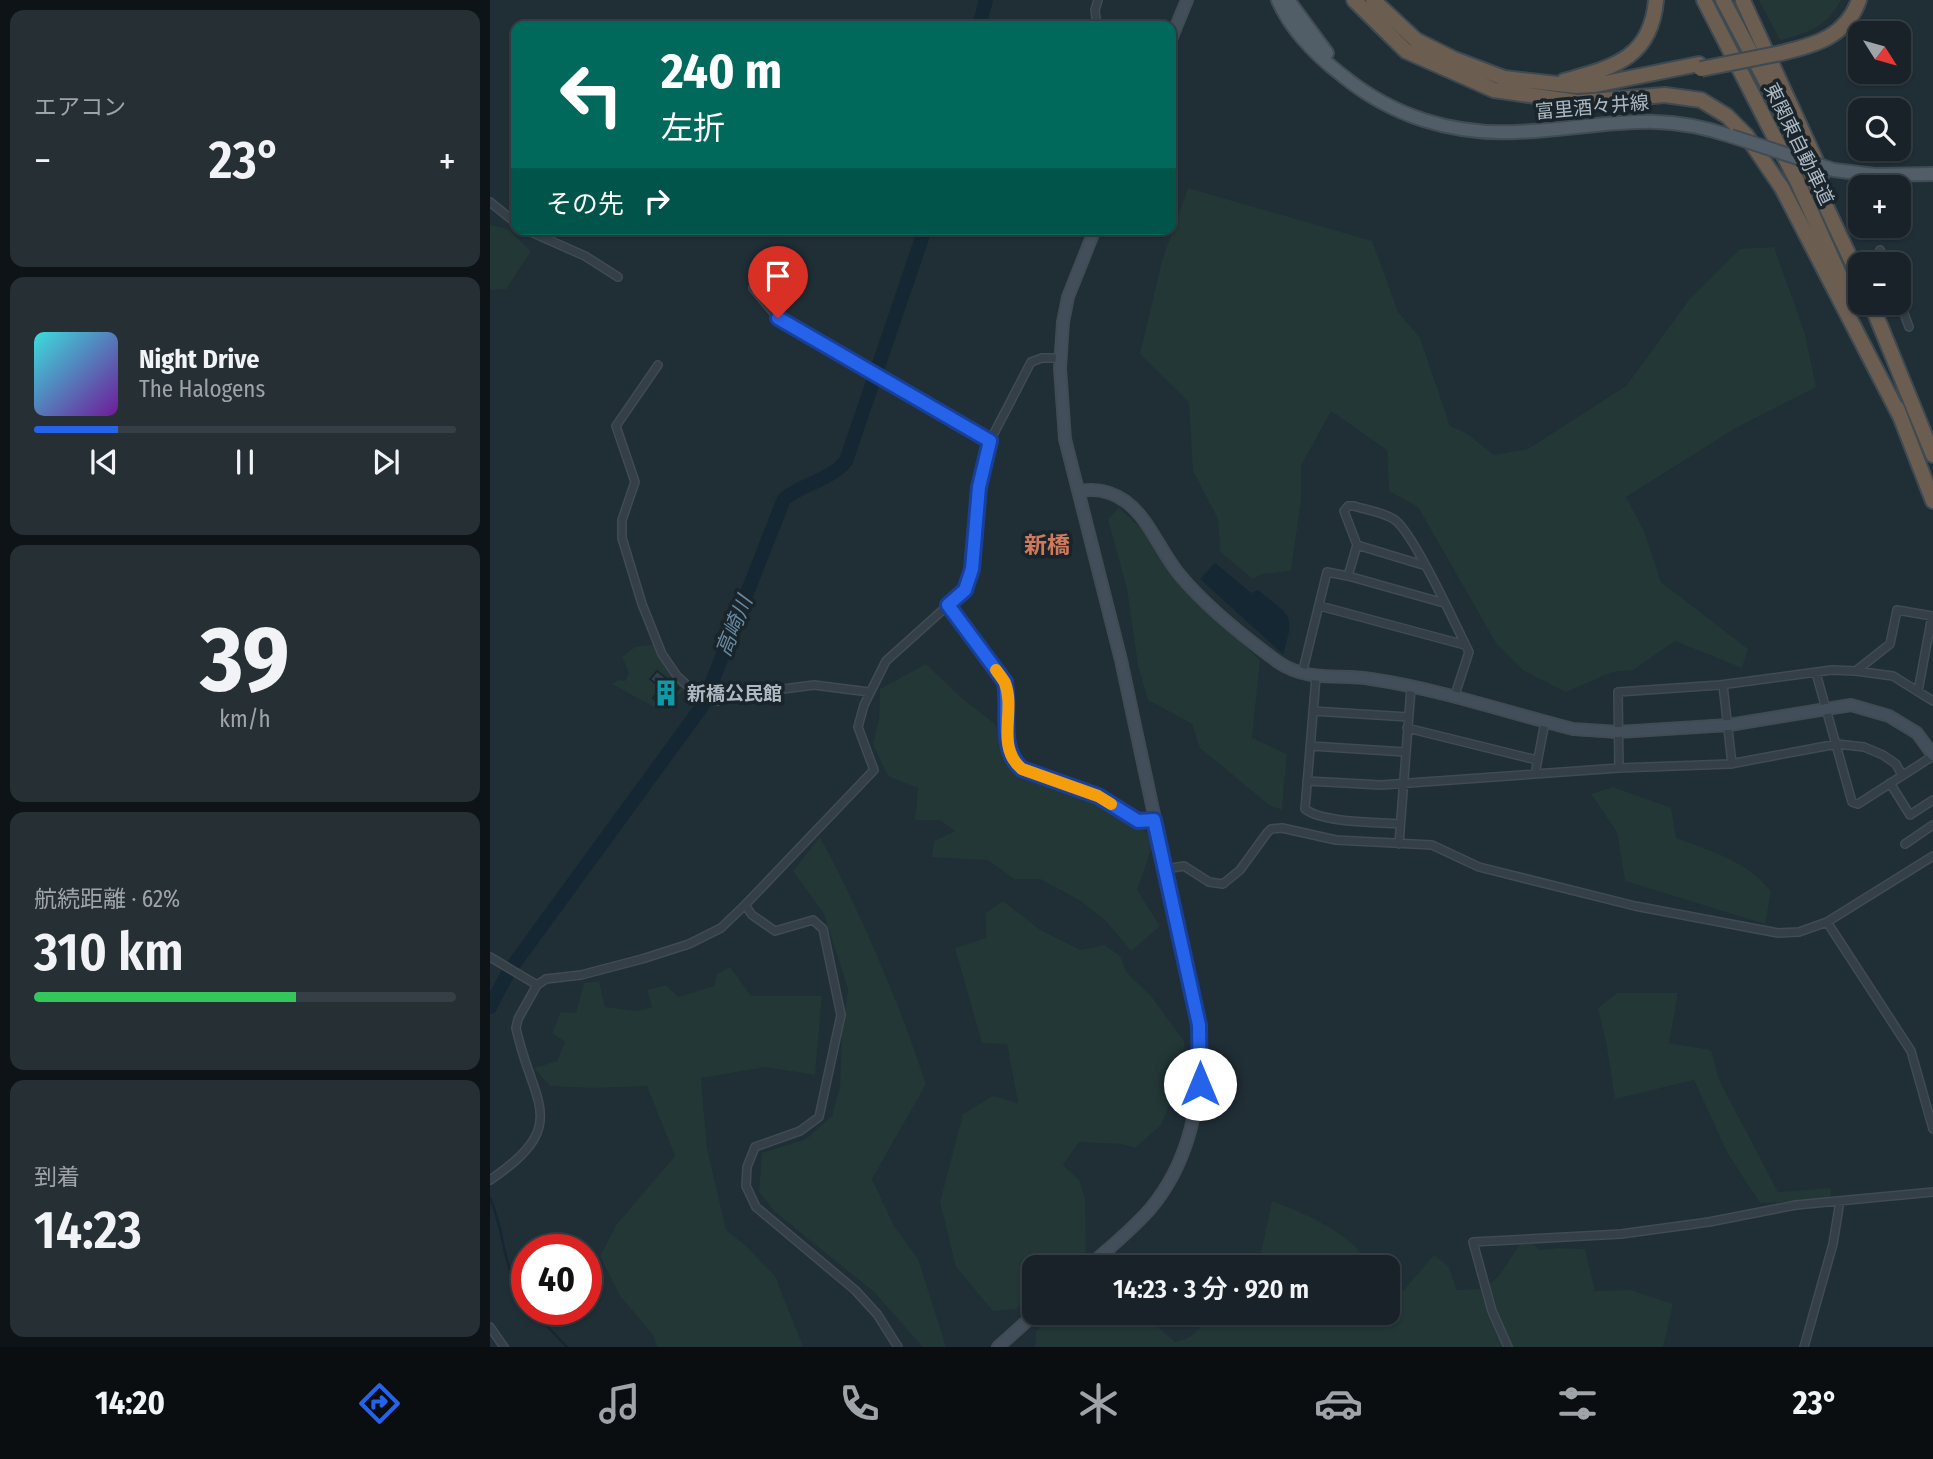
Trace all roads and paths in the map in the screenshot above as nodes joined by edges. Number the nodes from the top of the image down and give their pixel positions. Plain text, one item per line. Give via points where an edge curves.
1 (1098, 0) edge
2 (1187, 0) edge
3 (1278, 0) edge
4 (1288, 0) edge
5 (1354, 0) edge
6 (1373, 0) edge
7 (1656, 0) edge
8 (1704, 0) edge
9 (1723, 0) edge
10 (1850, 0) edge
11 (1859, 0) edge
12 (1743, 1) edge
13 (1096, 21) edge
14 (1176, 27) edge
15 (1777, 51) junction
16 (1700, 66) junction
17 (1560, 83) junction
18 (1557, 98) junction
19 (1456, 128) junction
20 (1933, 174) edge
21 (490, 202) edge
22 (511, 219) edge
23 (538, 235) edge
24 (1093, 235) edge
25 (1849, 252) edge
26 (1852, 252) edge
27 (618, 276) dead end
28 (754, 288) dead end
29 (1876, 315) edge
30 (1905, 315) edge
31 (1909, 327) dead end
32 (1060, 358) junction
33 (659, 365) dead end
34 (1900, 416) junction
35 (990, 441) junction
36 (1933, 454) edge
37 (1080, 491) junction
38 (1933, 501) edge
39 (1357, 545) junction
40 (1424, 565) junction
41 (1348, 576) junction
42 (1444, 603) junction
43 (948, 605) junction
44 (1320, 606) junction
45 (1465, 645) junction
46 (1856, 671) junction
47 (1816, 673) junction
48 (1302, 674) junction
49 (1316, 677) junction
50 (1723, 685) junction
51 (1411, 688) junction
52 (1918, 691) junction
53 (869, 692) junction
54 (1454, 698) junction
55 (1933, 701) edge
56 (1826, 707) junction
57 (1313, 711) junction
58 (1408, 717) junction
59 (1545, 722) junction
60 (1729, 725) junction
61 (1407, 728) junction
62 (1618, 732) junction
63 (1838, 744) junction
64 (1311, 746) junction
65 (1405, 752) junction
66 (1933, 755) edge
67 (1537, 760) junction
68 (1732, 764) junction
69 (1619, 768) junction
70 (1535, 774) junction
71 (1902, 775) junction
72 (1307, 781) junction
73 (1890, 783) junction
74 (1402, 784) junction
75 (1933, 800) edge
76 (1154, 820) junction
77 (1400, 824) junction
78 (1933, 825) edge
79 (1399, 844) junction
80 (1905, 844) dead end
81 (1933, 856) edge
82 (1166, 869) junction
83 (745, 905) junction
84 (1827, 922) junction
85 (490, 957) edge
86 (537, 985) junction
87 (1933, 1129) edge
88 (490, 1180) edge
89 (1933, 1192) edge
90 (1840, 1201) junction
91 (1102, 1255) edge
92 (1023, 1325) edge
93 (490, 1327) edge
94 (504, 1347) edge
95 (898, 1347) edge
96 (998, 1347) edge
97 (1508, 1347) edge
98 (1804, 1347) edge

1 - 13 street
2 - 14 street
3 - 19 main road, 富里酒々井線 via 1310,46 1353,85 1411,117
4 - 19 main road, 富里酒々井線 via 1324,50 1355,77 1388,99
5 - 18 highway via 1406,51 1449,72 1501,92
6 - 17 highway via 1416,40 1454,60 1504,78
7 - 17 highway via 1652,26 1632,54 1601,71
8 - 34 highway, 東関東自動車道 via 1798,183
9 - 25 highway, 東関東自動車道
10 - 15 highway via 1843,15 1822,33
11 - 15 highway via 1852,18 1831,37
12 - 26 highway via 1803,129
15 - 16 highway
16 - 17 highway via 1595,85
16 - 18 highway via 1609,92
18 - 34 highway via 1591,102 1684,96 1701,100 1727,116 1782,188
19 - 20 main road, 富里酒々井線, bridge via 1516,132 1649,120 1688,123 1833,170
21 - 22 street
23 - 27 street
24 - 32 street via 1068,297
28 - 35 street via 778,318
29 - 36 highway
30 - 31 street
32 - 35 street via 1031,362
32 - 37 street via 1065,439
33 - 53 street via 616,426 635,482 621,520 622,537 662,654 689,687 718,701 814,685
34 - 38 highway, 東関東自動車道
35 - 43 street via 976,504 972,569 965,590
37 - 48 street via 1100,490 1125,501 1195,592 1281,664
37 - 76 street via 1122,660
39 - 40 street
39 - 40 street via 1344,515 1348,506 1392,518
39 - 41 street
40 - 42 street
41 - 42 street
41 - 44 street via 1327,572
42 - 45 street
43 - 53 street via 886,661
43 - 76 street via 1005,682 1006,733 1014,763 1098,796 1138,821
44 - 45 street
44 - 48 street
45 - 54 street via 1469,652
46 - 47 street
46 - 52 street via 1893,676
46 - 52 street via 1890,644 1897,610 1932,616
47 - 50 street
47 - 56 street
48 - 49 street
49 - 51 street via 1369,679
49 - 57 street
50 - 60 street
50 - 62 street via 1618,692
51 - 54 street
51 - 58 street
52 - 55 street
53 - 83 street via 858,727 874,770
54 - 59 street
56 - 60 street
56 - 63 street
56 - 66 street via 1851,705 1889,716 1917,733
57 - 58 street
57 - 64 street
58 - 61 street
59 - 62 street
59 - 67 street
60 - 62 street
60 - 68 street
61 - 65 street
61 - 67 street
62 - 69 street
63 - 68 street
63 - 71 street via 1883,755
63 - 73 street via 1852,802 1858,804
64 - 65 street
64 - 72 street
65 - 74 street
66 - 71 street
67 - 70 street
68 - 69 street
69 - 70 street
70 - 74 street
71 - 73 street
72 - 74 street
72 - 77 street via 1305,809 1310,813
73 - 75 street via 1910,816
74 - 77 street
76 - 82 street
77 - 79 street
78 - 80 street
79 - 82 street via 1336,841 1275,828 1223,884 1184,866
79 - 84 street via 1439,847 1479,867 1725,924 1778,933 1799,932
81 - 84 street
82 - 91 street via 1199,1025 1197,1106 1181,1156 1160,1195
83 - 86 street via 721,928 689,944
83 - 95 street via 775,931 813,920 824,929 841,1015 819,1117 800,1131 755,1147 746,1186 755,1207 855,1290
84 - 87 street via 1911,1051
85 - 86 street
86 - 88 street via 516,1028 540,1104 541,1124 530,1146
89 - 90 street
90 - 97 street via 1621,1234 1473,1242
90 - 98 street
92 - 96 street
93 - 94 street

